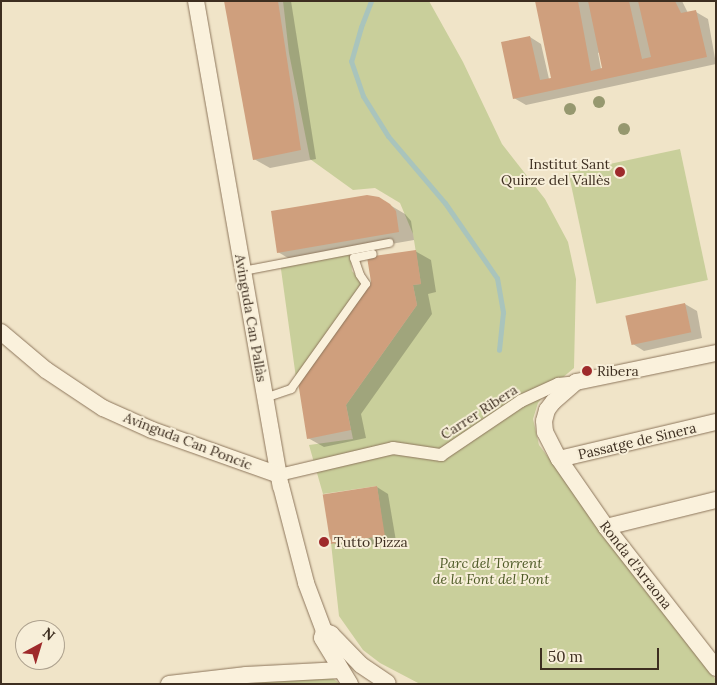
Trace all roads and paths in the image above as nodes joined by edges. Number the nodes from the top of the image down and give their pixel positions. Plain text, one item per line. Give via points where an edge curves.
1 (196, 1) edge
2 (389, 243) dead end
3 (373, 254) dead end
4 (243, 271) junction
5 (1, 332) edge
6 (716, 353) edge
7 (576, 382) junction
8 (265, 398) junction
9 (716, 422) edge
10 (559, 459) junction
11 (279, 476) junction
12 (716, 500) edge
13 (606, 527) junction
14 (324, 631) junction
15 (716, 668) edge
16 (341, 670) junction
17 (169, 684) edge
18 (350, 684) edge
19 (385, 684) edge

1 - 4 street, Avinguda Can Pallàs
2 - 4 lane
3 - 8 lane via 354,258 366,284 291,390
4 - 8 street, Avinguda Can Pallàs
5 - 11 street, Avinguda Can Poncic via 46,370 104,408 152,430
6 - 7 street
7 - 10 street, Ronda d'Arraona via 553,402 544,421 545,432
7 - 11 street, Carrer Ribera via 558,384 521,402 441,455 393,448
8 - 11 street, Avinguda Can Pallàs
9 - 10 street, Passatge de Sinera
10 - 13 street, Ronda d'Arraona
11 - 14 street, Avinguda Can Pallàs via 306,583
12 - 13 street
13 - 15 street, Ronda d'Arraona
14 - 16 street, Avinguda Can Pallàs via 322,638
14 - 19 street
16 - 17 street via 246,675
16 - 18 street, Avinguda Can Pallàs

